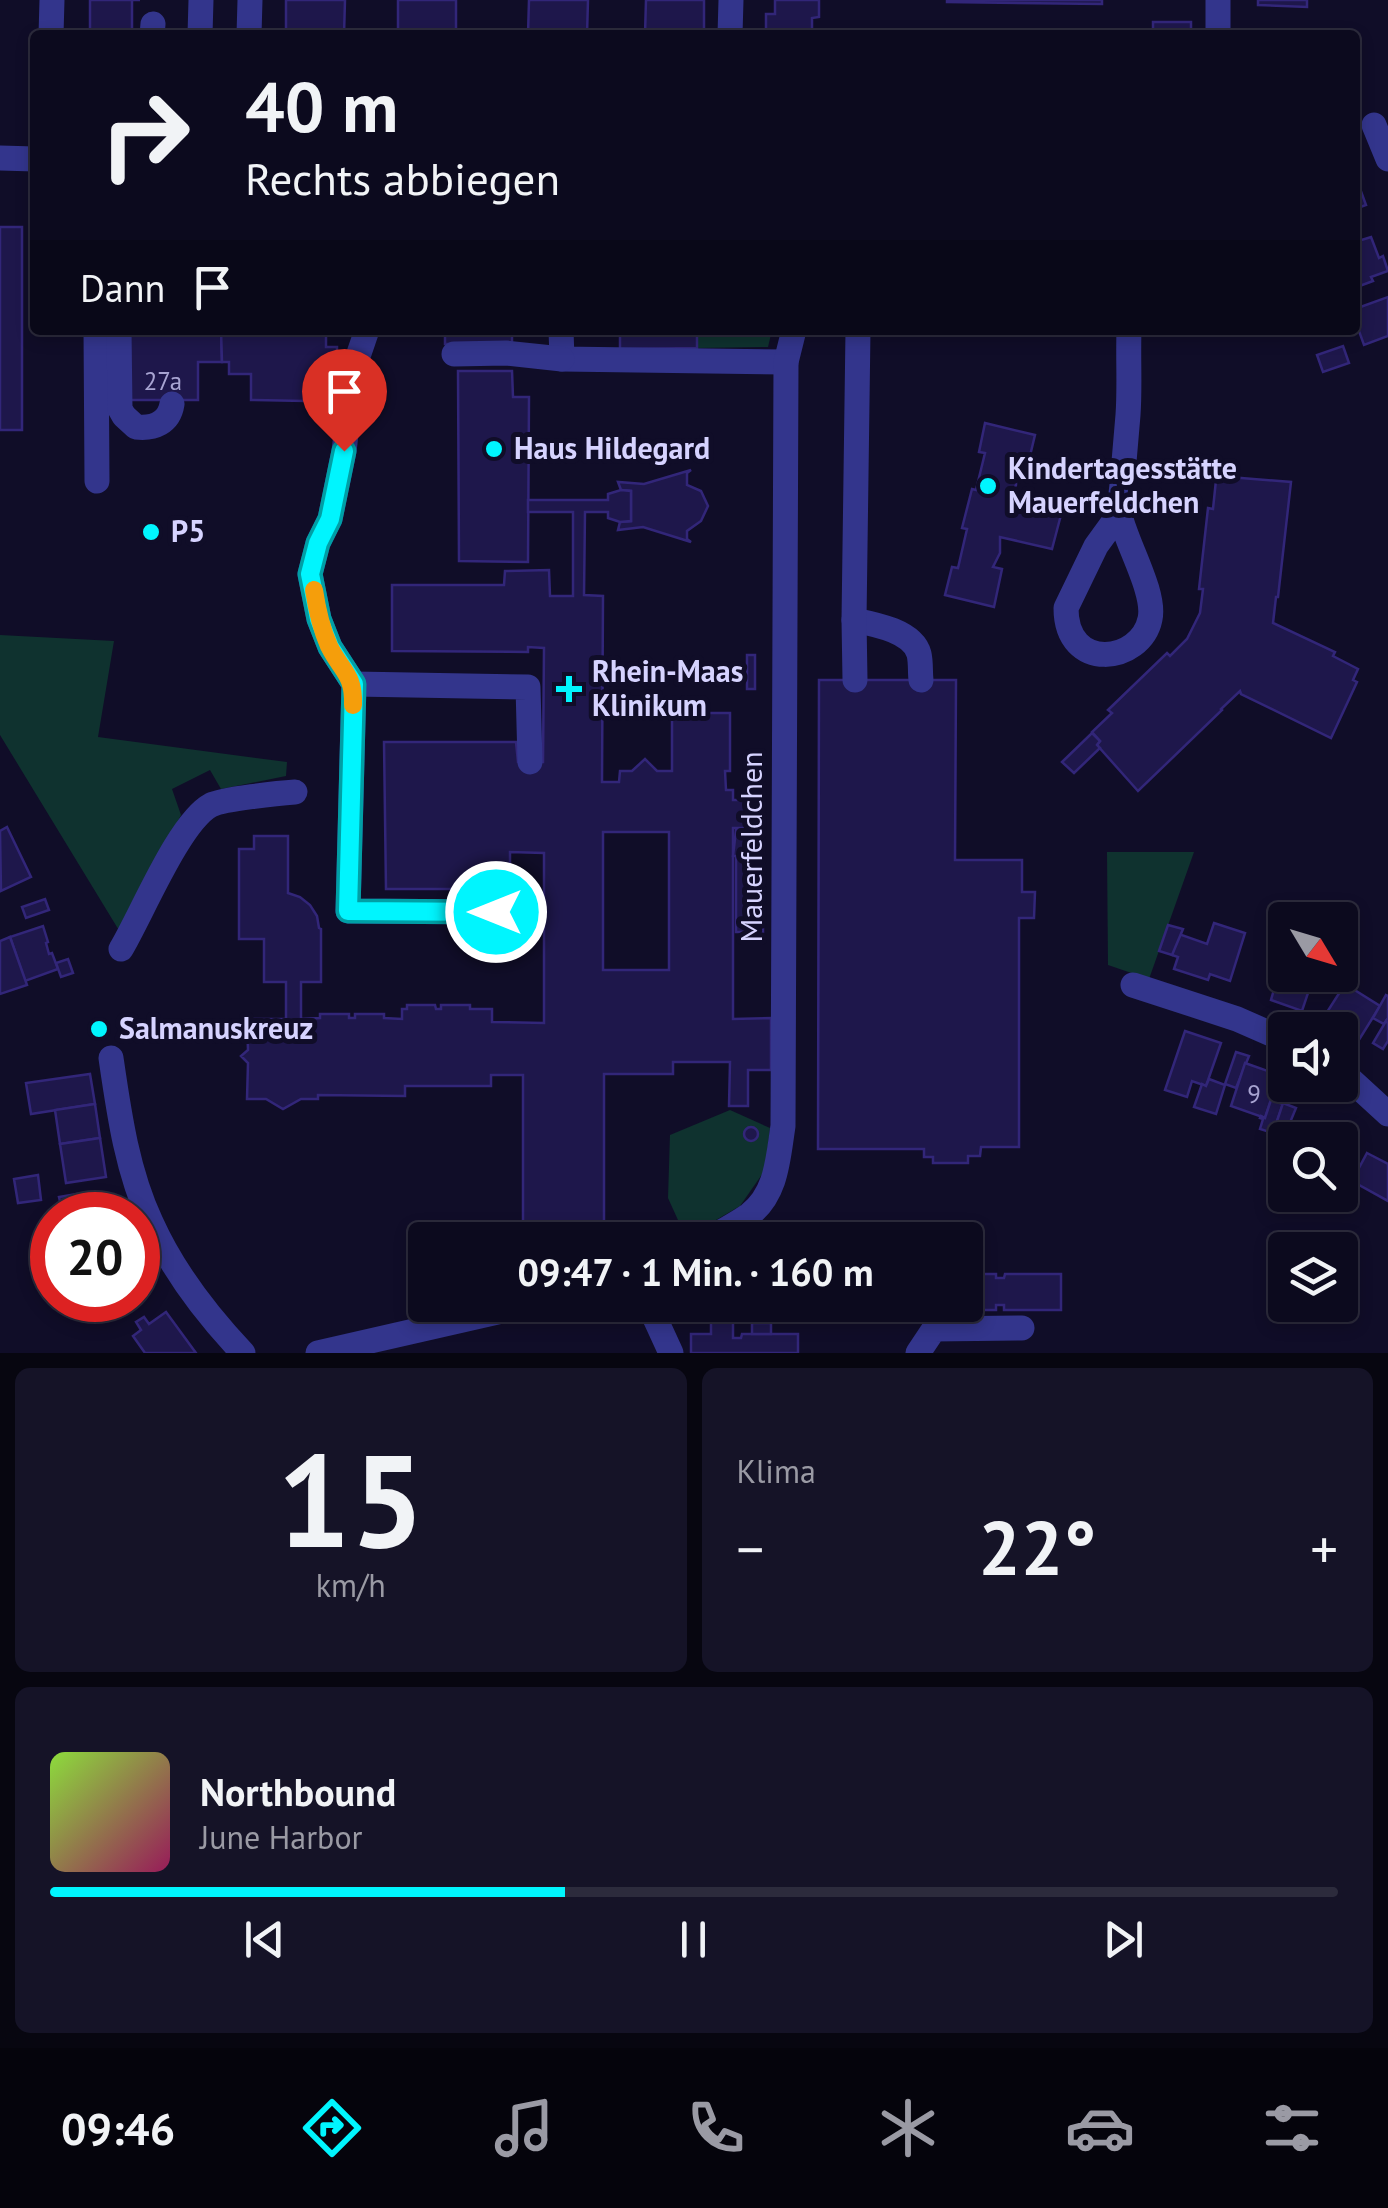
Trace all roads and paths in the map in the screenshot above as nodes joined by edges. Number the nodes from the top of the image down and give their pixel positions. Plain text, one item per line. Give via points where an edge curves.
1 (52, 0) edge
2 (200, 0) edge
3 (250, 0) edge
4 (731, 0) edge
5 (1218, 0) edge
6 (51, 30) edge
7 (200, 30) edge
8 (249, 30) edge
9 (730, 30) edge
10 (1218, 30) edge
11 (1372, 126) edge
12 (0, 158) edge
13 (30, 158) edge
14 (1388, 159) edge
15 (96, 335) edge
16 (119, 335) edge
17 (366, 335) edge
18 (561, 335) edge
19 (793, 335) edge
20 (858, 335) edge
21 (1129, 335) edge
22 (454, 354) dead end
23 (562, 359) junction
24 (786, 362) junction
25 (172, 404) dead end
26 (97, 481) dead end
27 (1120, 513) junction
28 (854, 620) junction
29 (855, 680) dead end
30 (921, 680) dead end
31 (354, 684) junction
32 (530, 762) dead end
33 (295, 792) dead end
34 (496, 912) dead end
35 (121, 949) dead end
36 (1132, 985) dead end
37 (1268, 1033) edge
38 (111, 1058) dead end
39 (1358, 1086) edge
40 (1388, 1114) edge
41 (737, 1222) edge
42 (454, 1322) edge
43 (657, 1322) edge
44 (1022, 1328) dead end
45 (242, 1353) edge
46 (318, 1353) edge
47 (670, 1353) edge
48 (918, 1353) edge

1 - 6 street
2 - 7 street
3 - 8 street
4 - 9 street
5 - 10 street
11 - 14 street
12 - 13 street
15 - 26 street
16 - 25 street via 124,416 136,427 154,426
17 - 31 street via 354,368 330,519 310,574 330,647
18 - 23 street
19 - 24 street, Mauerfeldchen
20 - 28 street
21 - 27 street
22 - 23 street
23 - 24 street
24 - 41 street, Mauerfeldchen via 783,1126 768,1194
27 - 27 street via 1066,608 1073,640 1094,654 1117,653 1137,642 1151,616
28 - 29 street
28 - 30 street via 912,642
31 - 32 street via 528,687
31 - 34 street via 348,911
33 - 35 street via 211,806 183,832
36 - 37 street
38 - 45 street via 121,1122 150,1221 209,1317
39 - 40 street
42 - 46 street
43 - 47 street
44 - 48 street via 934,1328

